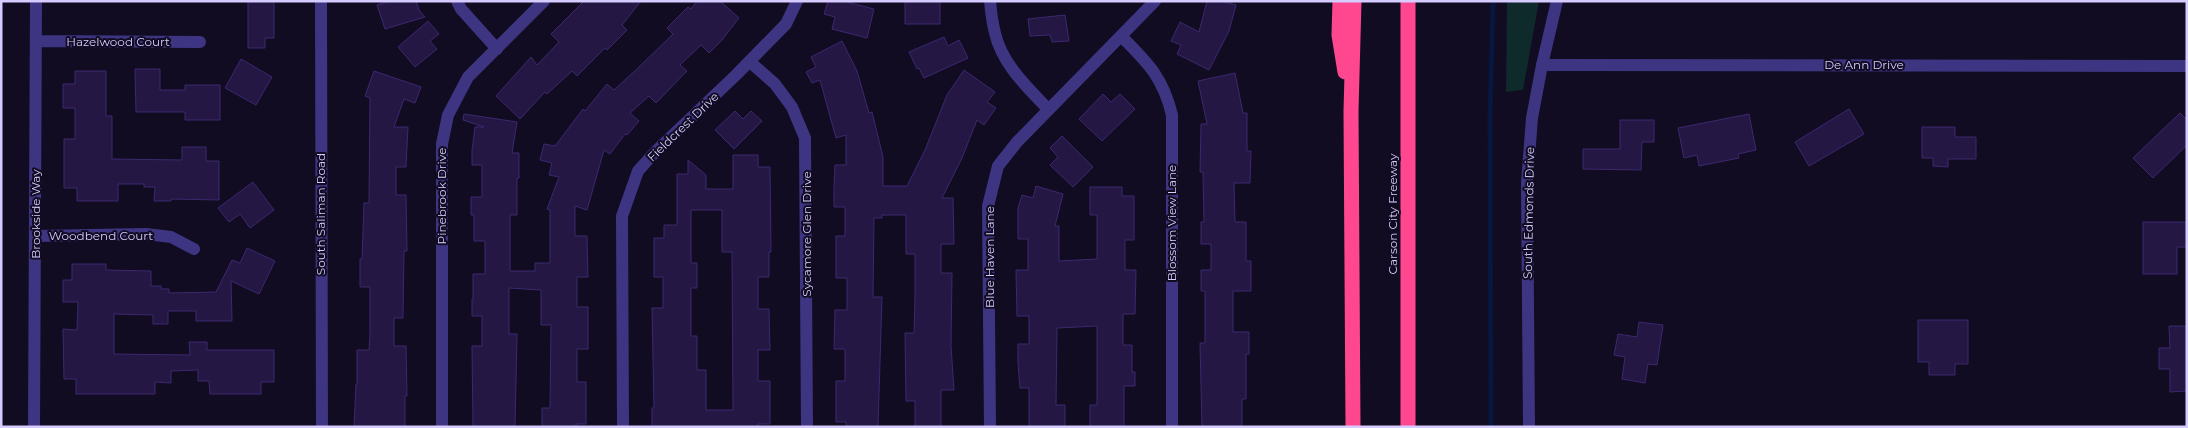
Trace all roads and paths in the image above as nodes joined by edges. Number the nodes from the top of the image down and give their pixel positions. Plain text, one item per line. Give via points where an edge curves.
1 (36, 1) edge
2 (321, 1) edge
3 (457, 1) edge
4 (544, 1) edge
5 (797, 1) edge
6 (990, 1) edge
7 (1155, 1) edge
8 (1340, 1) edge
9 (1354, 1) edge
10 (1408, 1) edge
11 (1417, 1) edge
12 (1557, 1) edge
13 (1121, 36) junction
14 (36, 41) junction
15 (200, 42) dead end
16 (497, 48) junction
17 (750, 62) junction
18 (1542, 64) junction
19 (2187, 66) edge
20 (1048, 110) junction
21 (1350, 111) junction
22 (1408, 231) junction
23 (36, 236) junction
24 (194, 249) dead end
25 (34, 427) edge
26 (322, 427) edge
27 (442, 427) edge
28 (623, 427) edge
29 (807, 427) edge
30 (990, 427) edge
31 (1172, 427) edge
32 (1354, 427) edge
33 (1408, 427) edge
34 (1529, 427) edge

1 - 14 street, Brookside Way
2 - 26 street, South Saliman Road
3 - 16 street
4 - 16 street, Pinebrook Drive
5 - 17 street, Fieldcrest Drive via 786,24
6 - 20 street via 995,32 1006,59 1015,74
7 - 13 street, Blue Haven Lane
8 - 21 highway via 1339,35
9 - 21 highway
10 - 22 highway, Carson City Freeway
11 - 22 highway
12 - 18 street, South Edmonds Drive
13 - 20 street, Blue Haven Lane
13 - 31 street, Blossom View Lane via 1153,68 1172,114
14 - 15 street, Hazelwood Court
14 - 23 street, Brookside Way
16 - 27 street, Pinebrook Drive via 468,77 456,97 448,114 442,144
17 - 28 street, Fieldcrest Drive via 638,171 629,193 622,216
17 - 29 street, Sycamore Glen Drive via 775,84 792,106 805,138
18 - 19 street, De Ann Drive
18 - 34 street, South Edmonds Drive via 1532,118 1527,183
20 - 30 street, Blue Haven Lane via 998,166 988,206
21 - 32 highway
22 - 33 highway, Carson City Freeway
23 - 24 street, Woodbend Court via 146,234 172,237
23 - 25 street, Brookside Way

